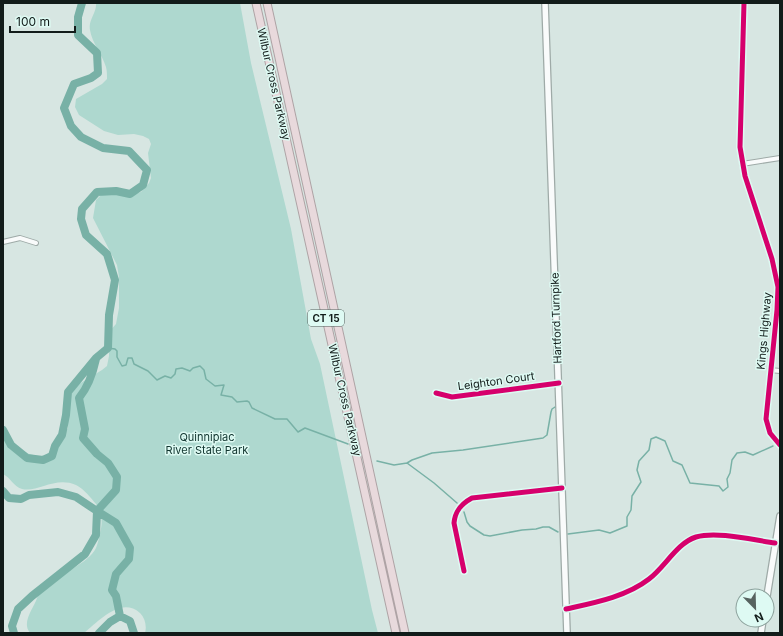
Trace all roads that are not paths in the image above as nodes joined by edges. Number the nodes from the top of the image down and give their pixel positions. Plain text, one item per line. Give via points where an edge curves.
1 (256, 3) edge
2 (267, 3) edge
3 (545, 3) edge
4 (744, 3) edge
5 (780, 158) edge
6 (742, 164) junction
7 (3, 242) edge
8 (36, 243) dead end
9 (770, 370) junction
10 (780, 371) edge
11 (559, 383) junction
12 (436, 393) dead end
13 (780, 445) edge
14 (562, 488) junction
15 (780, 516) edge
16 (775, 543) junction
17 (464, 571) dead end
18 (768, 588) edge
19 (566, 609) junction
20 (396, 633) edge
21 (405, 633) edge
22 (567, 633) edge

1 - 20 highway, Wilbur Cross Parkway / CT 15
2 - 21 highway, Wilbur Cross Parkway / CT 15
3 - 11 main road, Hartford Turnpike
4 - 6 street, Kings Highway via 740,133
5 - 6 street
6 - 9 street, Kings Highway via 777,282 777,310
7 - 8 street via 20,238
9 - 10 street
9 - 13 street, Kings Highway via 766,422 770,433
11 - 12 street, Leighton Court via 452,397
11 - 14 main road, Hartford Turnpike
14 - 17 street via 472,498 465,502 458,511 454,523
14 - 19 main road, Hartford Turnpike
15 - 16 main road
16 - 18 main road
16 - 19 street via 711,534 695,537 680,546 663,567 642,585 620,595
19 - 22 main road, Hartford Turnpike

